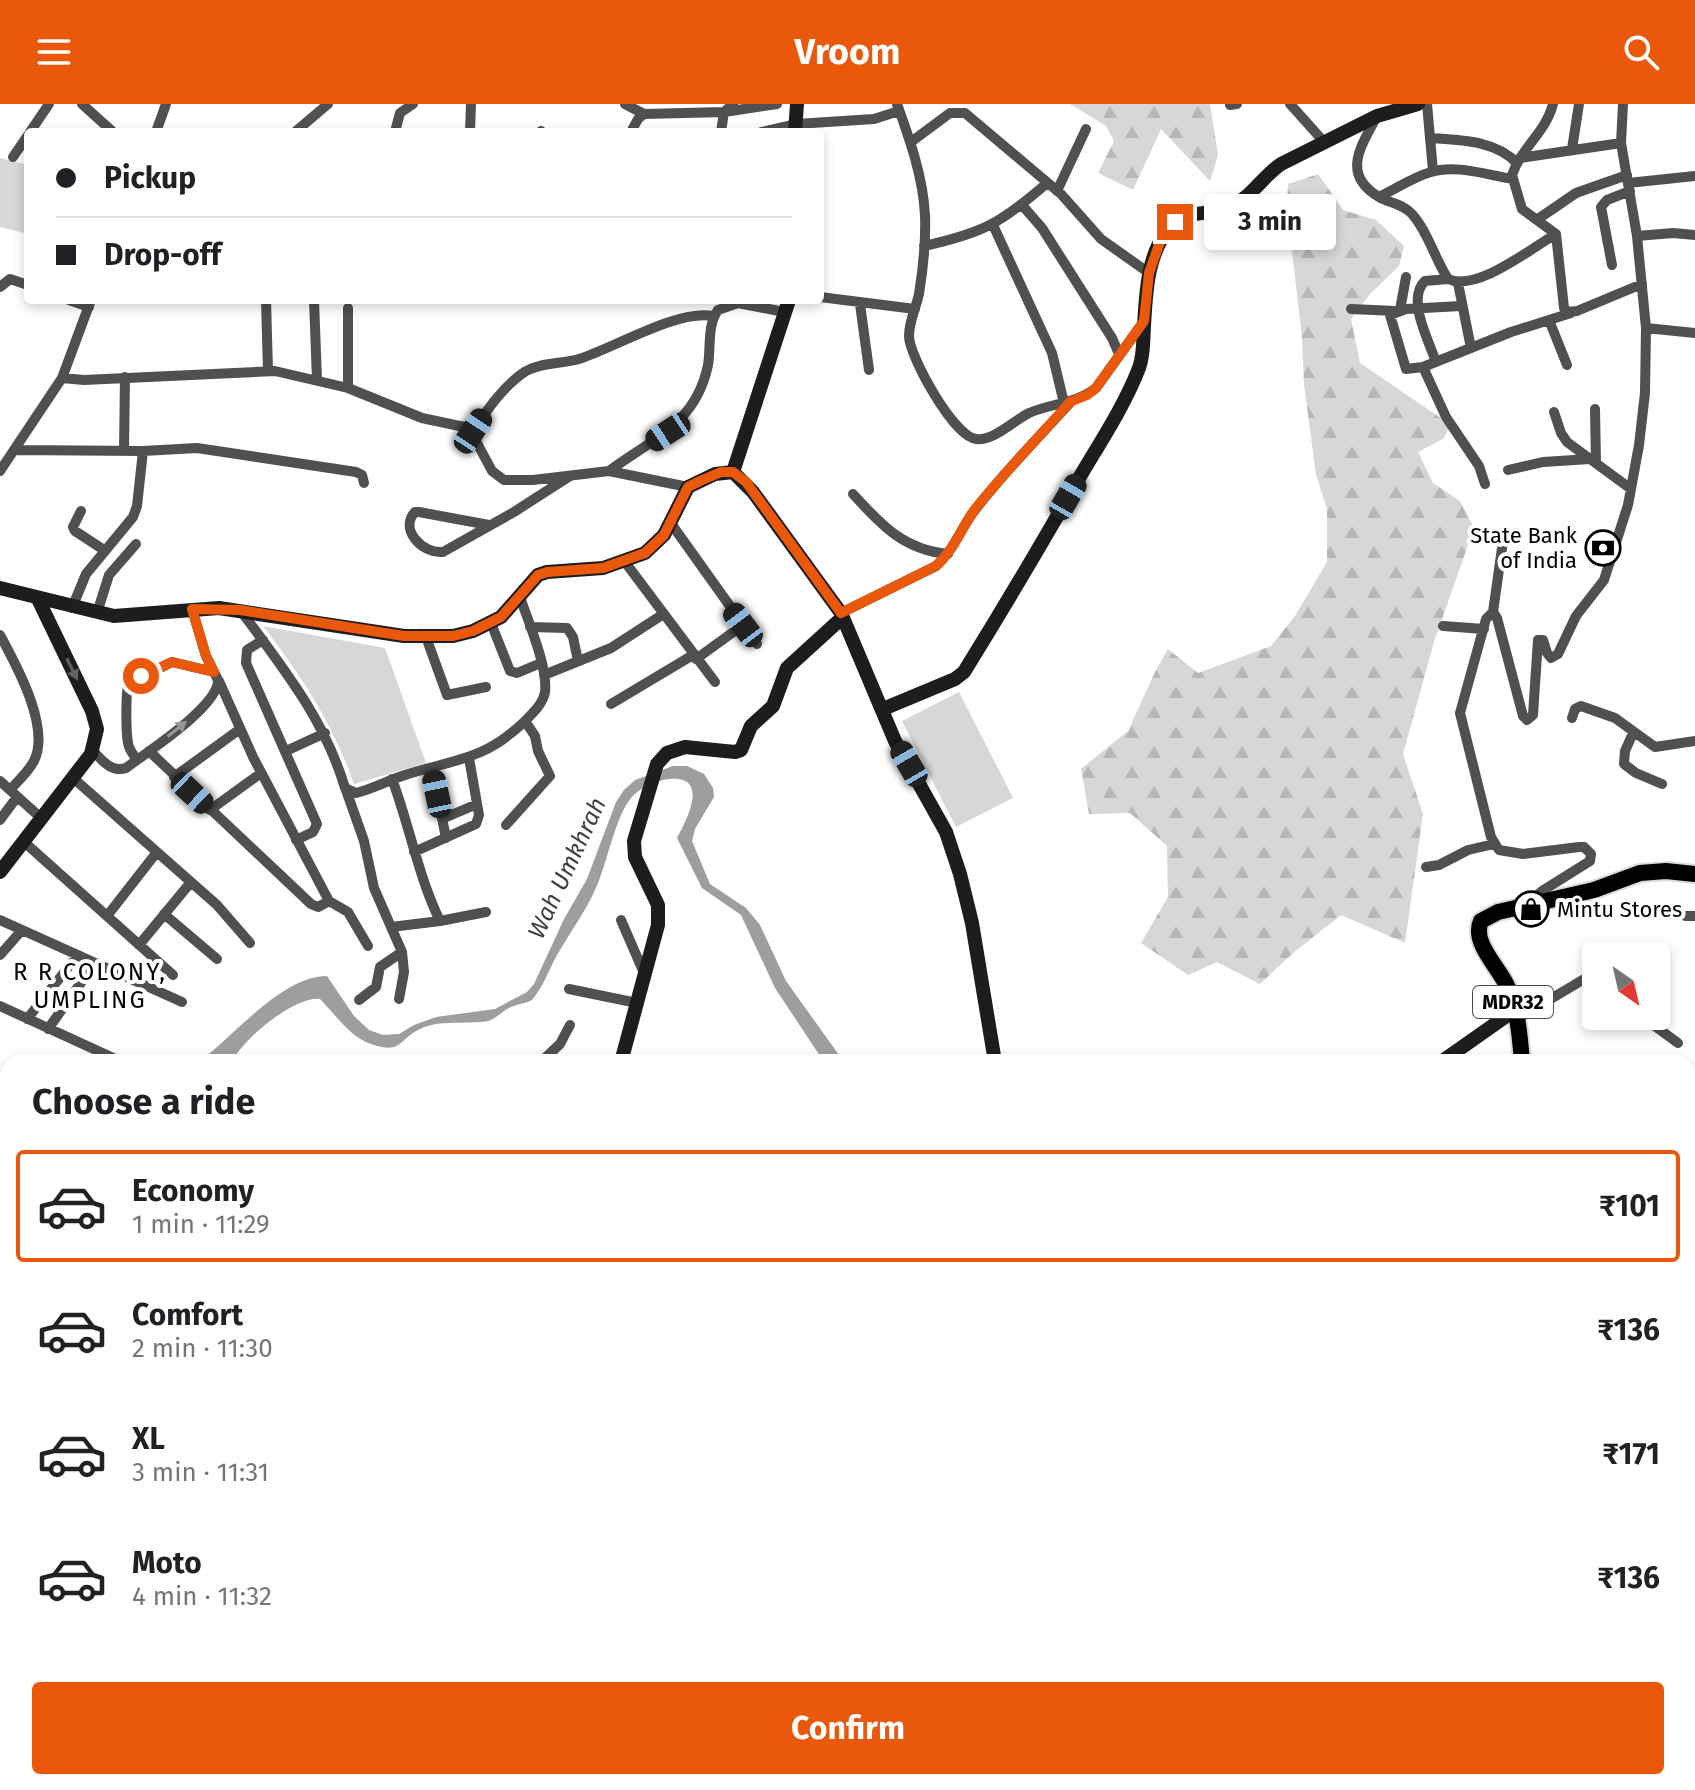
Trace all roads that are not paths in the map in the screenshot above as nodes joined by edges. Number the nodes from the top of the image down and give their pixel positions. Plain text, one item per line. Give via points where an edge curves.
1 (49, 104) edge
2 (82, 104) edge
3 (166, 104) edge
4 (328, 104) edge
5 (413, 104) edge
6 (471, 104) edge
7 (625, 104) edge
8 (777, 104) edge
9 (797, 104) edge
10 (1290, 104) edge
11 (1418, 104) edge
12 (1427, 104) edge
13 (1553, 104) edge
14 (1579, 104) edge
15 (1623, 104) edge
16 (728, 108) edge
17 (898, 108) edge
18 (684, 109) edge
19 (644, 114) junction
20 (1377, 116) junction
21 (33, 128) edge
22 (109, 128) edge
23 (157, 128) edge
24 (303, 128) edge
25 (396, 128) edge
26 (470, 128) edge
27 (633, 128) edge
28 (722, 128) edge
29 (796, 128) edge
30 (1086, 129) dead end
31 (1430, 138) junction
32 (24, 141) edge
33 (911, 142) junction
34 (1621, 143) junction
35 (1316, 148) junction
36 (1572, 149) junction
37 (13, 157) dead end
38 (1518, 161) junction
39 (1433, 171) junction
40 (1695, 176) edge
41 (1513, 179) junction
42 (1628, 183) junction
43 (1046, 184) junction
44 (1057, 191) junction
45 (1379, 197) junction
46 (1022, 205) junction
47 (1538, 219) junction
48 (993, 225) junction
49 (1556, 234) junction
50 (1695, 235) edge
51 (1637, 236) junction
52 (924, 246) junction
53 (1612, 265) dead end
54 (1149, 273) junction
55 (1406, 277) dead end
56 (1453, 281) junction
57 (24, 284) edge
58 (1642, 284) junction
59 (0, 287) edge
60 (824, 298) edge
61 (90, 304) edge
62 (266, 304) edge
63 (314, 304) edge
64 (731, 304) edge
65 (760, 304) edge
66 (860, 304) junction
67 (786, 306) edge
68 (1461, 306) junction
69 (348, 308) dead end
70 (1417, 308) junction
71 (915, 309) junction
72 (1351, 309) dead end
73 (1397, 310) junction
74 (1571, 313) junction
75 (713, 316) junction
76 (1549, 320) junction
77 (1144, 321) junction
78 (1646, 328) junction
79 (1695, 333) edge
80 (1471, 348) junction
81 (1119, 354) junction
82 (1436, 362) junction
83 (1567, 365) dead end
84 (1423, 367) junction
85 (869, 370) dead end
86 (268, 371) junction
87 (125, 377) junction
88 (62, 378) junction
89 (317, 380) junction
90 (348, 388) junction
91 (1067, 402) junction
92 (1595, 409) dead end
93 (1554, 412) dead end
94 (473, 431) junction
95 (16, 450) junction
96 (124, 450) junction
97 (143, 451) junction
98 (1593, 461) junction
99 (1508, 470) dead end
100 (0, 471) edge
101 (609, 471) junction
102 (733, 472) junction
103 (574, 473) junction
104 (364, 483) dead end
105 (1485, 484) dead end
106 (688, 487) junction
107 (1631, 489) junction
108 (853, 494) dead end
109 (81, 511) dead end
110 (670, 522) junction
111 (489, 525) junction
112 (136, 544) dead end
113 (1502, 548) dead end
114 (104, 550) junction
115 (948, 554) junction
116 (625, 562) junction
117 (2, 590) edge
118 (520, 597) junction
119 (38, 599) junction
120 (72, 608) junction
121 (192, 609) junction
122 (240, 610) junction
123 (1493, 612) junction
124 (97, 613) junction
125 (662, 615) junction
126 (842, 615) junction
127 (491, 623) junction
128 (743, 625) junction
129 (1443, 626) dead end
130 (530, 627) junction
131 (1484, 629) junction
132 (0, 635) edge
133 (426, 637) junction
134 (263, 640) junction
135 (757, 644) dead end
136 (694, 657) junction
137 (578, 661) junction
138 (541, 663) junction
139 (544, 675) junction
140 (216, 676) junction
141 (715, 682) dead end
142 (486, 687) dead end
143 (611, 704) dead end
144 (883, 709) junction
145 (1572, 718) dead end
146 (525, 721) junction
147 (240, 729) junction
148 (325, 733) junction
149 (1633, 733) junction
150 (1695, 741) edge
151 (92, 750) junction
152 (149, 751) junction
153 (286, 751) junction
154 (469, 758) junction
155 (137, 760) junction
156 (432, 768) junction
157 (261, 773) junction
158 (72, 777) junction
159 (174, 777) junction
160 (392, 779) junction
161 (0, 781) edge
162 (1662, 784) dead end
163 (345, 788) junction
164 (14, 794) junction
165 (477, 804) junction
166 (210, 810) junction
167 (41, 818) junction
168 (442, 819) junction
169 (0, 820) edge
170 (506, 825) dead end
171 (446, 838) junction
172 (296, 840) junction
173 (23, 841) junction
174 (1494, 844) junction
175 (157, 852) junction
176 (414, 852) junction
177 (1426, 867) dead end
178 (0, 872) edge
179 (1695, 874) edge
180 (191, 882) junction
181 (329, 901) junction
182 (1529, 903) junction
183 (486, 912) dead end
184 (164, 914) junction
185 (107, 916) junction
186 (0, 920) edge
187 (621, 920) dead end
188 (440, 921) junction
189 (391, 927) junction
190 (22, 930) junction
191 (250, 943) dead end
192 (139, 945) junction
193 (368, 946) dead end
194 (402, 952) junction
195 (0, 955) edge
196 (78, 955) junction
197 (217, 959) dead end
198 (95, 963) junction
199 (644, 973) junction
200 (173, 975) dead end
201 (1582, 980) edge
202 (569, 989) dead end
203 (399, 999) dead end
204 (359, 1000) dead end
205 (182, 1002) dead end
206 (637, 1003) junction
207 (0, 1006) edge
208 (1516, 1015) junction
209 (27, 1019) junction
210 (570, 1025) dead end
211 (48, 1029) junction
212 (1660, 1030) edge
213 (1678, 1043) dead end
214 (96, 1054) edge
215 (549, 1054) edge
216 (623, 1054) edge
217 (994, 1054) edge
218 (1454, 1054) edge
219 (1521, 1054) edge

1 - 21 street
2 - 22 street
3 - 23 street
4 - 24 street
5 - 25 street via 400,113
6 - 26 street
7 - 19 street
8 - 16 street
9 - 29 street
10 - 35 street
11 - 20 street
12 - 31 street
13 - 38 street
14 - 36 street
15 - 34 street
16 - 18 street
16 - 28 street
17 - 29 street via 864,120
17 - 33 street
18 - 19 street
19 - 27 street
20 - 35 street
20 - 45 street via 1356,163 1363,183
30 - 44 street
31 - 38 street via 1478,143
31 - 39 street
32 - 37 street
33 - 43 street via 950,113 965,113
33 - 52 street via 923,196
34 - 36 street
34 - 42 street
35 - 54 street via 1271,171 1250,196 1230,207 1175,222 1160,242
36 - 38 street
38 - 41 street
39 - 41 street
39 - 45 street
40 - 42 street
41 - 47 street via 1522,209
42 - 47 street via 1576,193
42 - 51 street
42 - 53 street via 1601,207
43 - 44 street
43 - 46 street
44 - 54 street via 1101,239
45 - 56 street via 1410,211
46 - 48 street
46 - 81 street via 1042,228
47 - 49 street
48 - 52 street
48 - 91 street via 1052,353
49 - 56 street via 1484,277
49 - 74 street via 1564,308
50 - 51 street
51 - 58 street
52 - 71 street
54 - 77 street
55 - 73 street
56 - 68 street
56 - 70 street via 1421,283
57 - 59 street via 10,279
58 - 74 street
58 - 78 street
60 - 66 street
61 - 88 street
62 - 86 street
63 - 89 street
64 - 75 street
65 - 67 street
66 - 71 street
66 - 85 street
67 - 102 street
68 - 70 street
68 - 80 street
69 - 90 street
70 - 73 street
70 - 82 street
71 - 91 street via 910,345 944,410 963,434 972,439 991,437 1026,415
72 - 73 street
73 - 84 street via 1390,319 1403,365 1410,370
74 - 76 street
75 - 94 street via 693,315 584,357 535,366 513,381
75 - 101 street via 706,373 684,417
76 - 80 street
76 - 83 street
77 - 81 street
77 - 144 street via 1143,353 1131,383 964,672
78 - 79 street
78 - 107 street via 1645,393
80 - 82 street
81 - 91 street via 1096,388
82 - 84 street
84 - 105 street
86 - 87 street
86 - 89 street
87 - 88 street
87 - 96 street
88 - 95 street
89 - 90 street
90 - 94 street via 411,414
91 - 115 street via 984,498
92 - 98 street
93 - 98 street via 1567,442
94 - 103 street via 492,471 504,480
95 - 96 street
95 - 100 street
96 - 97 street
97 - 104 street via 197,448 356,472
97 - 114 street via 133,517
98 - 99 street via 1543,462
98 - 107 street
101 - 103 street
101 - 106 street
102 - 106 street
102 - 126 street
103 - 111 street
106 - 110 street
107 - 123 street via 1604,580 1576,616 1558,654 1551,658 1543,640 1538,640 1533,715 1527,720
108 - 115 street via 907,543
109 - 114 street via 75,531
110 - 116 street via 655,545
110 - 128 street
111 - 111 street via 435,553 417,542 410,518 419,512
112 - 124 street via 109,575
113 - 123 street
114 - 120 street via 86,574
115 - 126 street via 936,566
116 - 118 street via 547,572
116 - 125 street
117 - 119 street
118 - 127 street
118 - 130 street
119 - 120 street
119 -> 151 street via 92,711 97,729
120 - 124 street
121 - 122 street
121 - 124 street via 129,616
121 - 140 street
122 - 133 street
122 - 134 street
123 - 131 street
125 - 136 street
125 - 137 street via 611,648
126 - 144 street
126 - 199 street via 787,668 773,706 751,726 741,750 685,747 657,764 634,841 635,857 658,905 658,925
127 - 133 street via 453,636
127 - 138 street via 510,671
128 - 135 street
128 - 136 street
129 - 131 street
130 - 137 street via 567,628
130 - 138 street
131 - 174 street via 1460,713
132 - 164 street via 29,697 37,742 33,763
133 - 142 street via 448,697
134 - 148 street
134 - 153 street via 247,650 246,663
136 - 141 street
136 - 143 street
137 - 139 street
138 - 139 street
139 - 146 street via 543,700
140 - 147 street
152 -> 140 street via 210,701 217,692
140 - 155 street via 172,662 127,682 127,738
144 - 217 street via 956,860
145 - 149 street via 1581,706 1615,718
146 - 154 street via 504,741
146 - 170 street via 550,776
147 - 157 street
147 - 159 street
148 - 153 street
148 - 163 street
149 - 150 street via 1659,747
149 - 162 street via 1624,764
151 - 155 street via 115,770
151 - 158 street
152 - 155 street
152 - 159 street
153 - 172 street via 317,824
154 - 156 street
154 - 165 street
156 - 160 street
156 - 168 street
157 - 166 street
157 - 172 street
158 - 167 street
158 - 175 street
159 - 166 street
160 - 163 street via 356,793
160 - 176 street
161 - 164 street
163 - 189 street
164 - 167 street
164 - 169 street
165 - 168 street
165 - 171 street via 476,824
166 - 181 street via 311,904 318,907
167 - 173 street
168 - 171 street
171 - 176 street
172 - 181 street
173 - 178 street
173 - 185 street
174 - 177 street
174 - 182 street via 1512,854 1579,847 1589,851 1590,861
175 - 180 street
175 - 185 street
176 - 188 street
179 - 182 main road, MDR32 via 1640,873 1594,890
180 - 184 street
180 - 191 street
181 - 193 street via 348,912
182 - 208 main road, MDR32 via 1485,917 1479,925 1482,944 1508,987
183 - 188 street
184 - 192 street
184 - 197 street
185 - 192 street
186 - 190 street
187 - 199 street
188 - 189 street
189 - 194 street
190 - 195 street
190 - 196 street
192 - 200 street
194 - 203 street
194 - 204 street via 380,967 376,987
196 - 198 street
196 - 209 street
198 - 205 street
198 - 211 street
199 - 206 street
201 - 208 street
202 - 206 street
206 - 216 street
207 - 209 street
208 - 218 street
208 - 219 main road, MDR32
209 - 211 street
210 - 215 street
211 - 214 street
212 - 213 street

